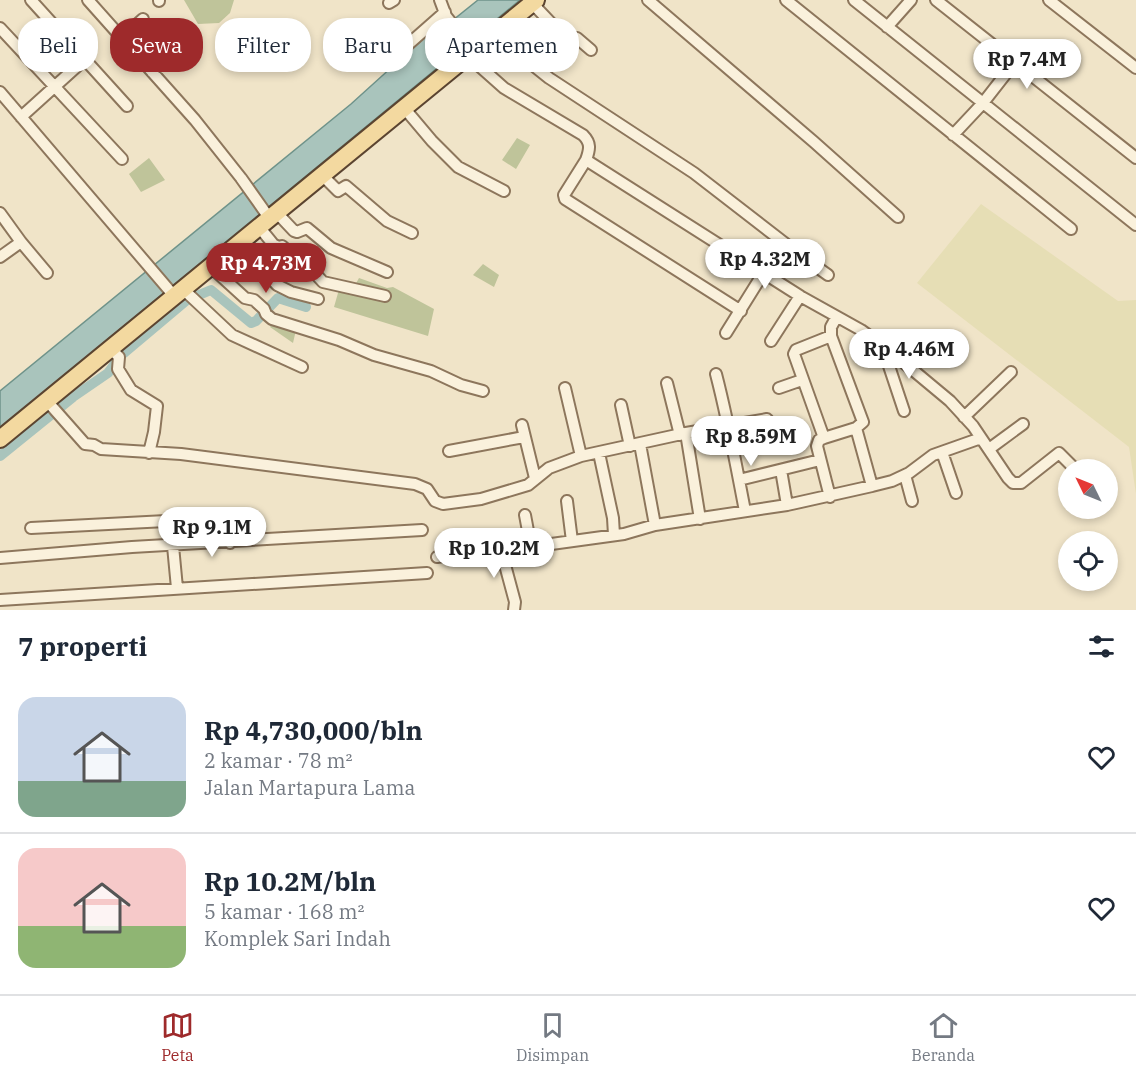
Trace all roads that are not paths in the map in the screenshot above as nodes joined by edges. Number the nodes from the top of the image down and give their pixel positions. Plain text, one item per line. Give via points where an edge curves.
1 (31, 0) edge
2 (440, 0) edge
3 (648, 0) edge
4 (786, 0) edge
5 (854, 0) edge
6 (911, 0) edge
7 (936, 0) edge
8 (1049, 0) edge
9 (94, 2) edge
10 (534, 2) edge
11 (446, 14) junction
12 (47, 18) edge
13 (449, 18) edge
14 (515, 18) edge
15 (110, 23) edge
16 (887, 27) junction
17 (0, 28) edge
18 (413, 41) edge
19 (591, 50) dead end
20 (1015, 62) junction
21 (1136, 68) edge
22 (70, 72) edge
23 (95, 72) edge
24 (152, 72) edge
25 (446, 72) edge
26 (491, 72) edge
27 (542, 72) edge
28 (53, 86) junction
29 (0, 92) edge
30 (983, 103) junction
31 (127, 106) dead end
32 (405, 109) junction
33 (21, 117) junction
34 (953, 135) junction
35 (1136, 158) edge
36 (122, 159) dead end
37 (586, 160) junction
38 (323, 176) junction
39 (504, 191) dead end
40 (0, 213) edge
41 (898, 217) dead end
42 (268, 218) junction
43 (1136, 225) edge
44 (1071, 229) dead end
45 (412, 233) dead end
46 (21, 242) junction
47 (237, 246) junction
48 (0, 257) edge
49 (212, 267) junction
50 (387, 272) dead end
51 (764, 272) junction
52 (47, 273) dead end
53 (828, 275) dead end
54 (182, 295) junction
55 (385, 296) dead end
56 (800, 296) junction
57 (318, 299) dead end
58 (741, 311) junction
59 (836, 318) junction
60 (726, 333) dead end
61 (831, 336) junction
62 (771, 341) dead end
63 (890, 351) junction
64 (116, 353) junction
65 (302, 367) dead end
66 (1011, 372) dead end
67 (716, 374) dead end
68 (802, 380) junction
69 (667, 383) dead end
70 (565, 388) dead end
71 (779, 388) dead end
72 (483, 391) dead end
73 (621, 405) dead end
74 (53, 407) junction
75 (904, 411) dead end
76 (964, 417) junction
77 (1023, 424) dead end
78 (522, 425) dead end
79 (728, 427) junction
80 (856, 428) junction
81 (683, 434) junction
82 (524, 437) junction
83 (824, 438) junction
84 (981, 438) junction
85 (0, 439) edge
86 (635, 445) junction
87 (777, 445) dead end
88 (989, 449) junction
89 (449, 451) dead end
90 (942, 452) junction
91 (149, 453) junction
92 (598, 453) junction
93 (581, 456) junction
94 (1065, 459) edge
95 (820, 460) junction
96 (781, 470) junction
97 (905, 475) junction
98 (535, 478) junction
99 (739, 480) junction
100 (873, 486) junction
101 (956, 493) dead end
102 (830, 497) junction
103 (567, 501) dead end
104 (912, 501) dead end
105 (787, 506) junction
106 (745, 511) junction
107 (525, 515) dead end
108 (700, 519) junction
109 (655, 525) junction
110 (31, 528) dead end
111 (422, 530) dead end
112 (614, 535) junction
113 (572, 541) junction
114 (230, 543) junction
115 (173, 546) junction
116 (531, 547) junction
117 (501, 550) junction
118 (437, 557) dead end
119 (0, 558) edge
120 (427, 573) dead end
121 (177, 588) junction
122 (0, 600) edge
123 (514, 610) edge

1 - 12 street
2 - 11 street
3 - 41 street
4 - 34 street
5 - 16 street
6 - 16 street
7 - 20 street
8 - 21 street
9 - 15 street
10 - 14 main road
10 - 19 street via 568,41 577,38
11 - 13 street
11 - 18 street
16 - 30 street
17 - 28 street
20 - 30 street
20 - 35 street
22 - 28 street
23 - 31 street
24 - 42 street via 195,120
25 - 32 main road
26 - 37 street via 512,93 583,135 590,150
27 - 53 street via 694,173
28 - 33 street
28 - 36 street
29 - 33 street
30 - 34 street
30 - 43 street
32 - 38 main road
32 - 39 street via 458,167
33 - 54 street via 149,266
34 - 44 street
37 - 51 street
37 - 58 street via 565,199
38 - 42 main road
38 - 45 street via 338,191 346,186 387,221
40 - 46 street
42 - 47 main road
42 - 50 street via 294,231 307,228 331,248
42 - 55 street via 273,244 296,253 323,282
46 - 48 street
46 - 52 street
47 - 49 main road
47 - 57 street via 277,285
49 - 54 main road
49 - 72 street via 272,319
51 - 56 street
51 - 58 street
54 - 64 main road
54 - 65 street via 232,335
56 - 59 street
56 - 62 street
58 - 60 street
59 - 61 street
59 - 63 street
61 - 68 street via 796,350
61 - 80 street via 863,422
63 - 75 street via 888,363
63 - 76 street via 940,391
64 - 74 main road
64 - 91 street via 118,369 131,390 157,406
66 - 76 street
67 - 79 street
68 - 71 street
68 - 83 street
69 - 81 street
70 - 93 street
73 - 86 street
74 - 85 main road
74 - 91 street via 85,444
76 - 84 street
77 - 88 street
78 - 82 street
79 - 81 street
79 - 87 street via 767,419
79 - 99 street
80 - 83 street
80 - 100 street
81 - 86 street
81 - 108 street
82 - 89 street
82 - 98 street
83 - 95 street via 817,443
84 - 88 street
84 - 90 street
86 - 92 street
86 - 109 street
88 - 94 street via 1008,478 1017,484 1059,453
90 - 97 street
90 - 101 street
91 - 98 street via 415,483 443,504 518,489
92 - 93 street
92 - 112 street
93 - 98 street
95 - 96 street
95 - 102 street
96 - 99 street
96 - 105 street
97 - 100 street
97 - 104 street
99 - 106 street
100 - 102 street
102 - 105 street
103 - 113 street
105 - 106 street
106 - 108 street
107 - 116 street
108 - 109 street
109 - 112 street
110 - 114 street via 219,518 229,523
111 - 114 street
112 - 113 street
113 - 116 street
114 - 115 street
115 - 119 street
115 - 121 street
116 - 117 street
117 - 118 street
117 - 123 street
120 - 121 street
121 - 122 street

